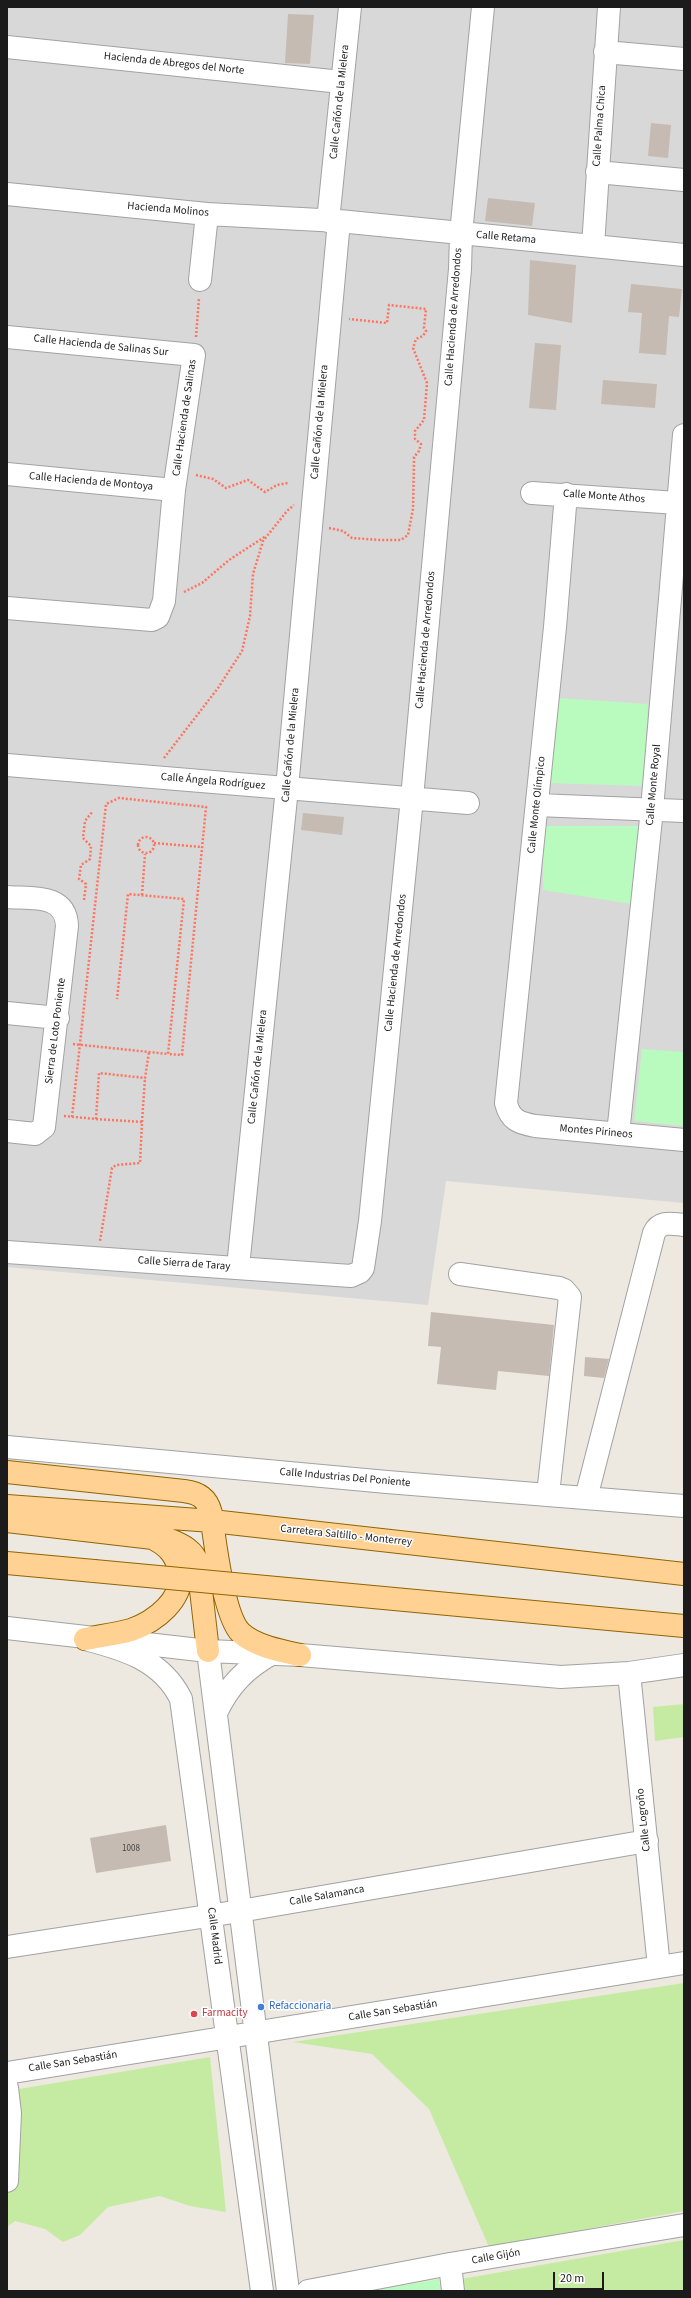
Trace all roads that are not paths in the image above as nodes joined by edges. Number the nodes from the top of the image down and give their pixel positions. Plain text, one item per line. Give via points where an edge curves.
1 (350, 7) edge
2 (483, 7) edge
3 (610, 7) edge
4 (7, 47) edge
5 (605, 52) junction
6 (684, 59) edge
7 (341, 82) junction
8 (597, 172) junction
9 (684, 180) edge
10 (7, 194) edge
11 (206, 214) junction
12 (334, 221) junction
13 (460, 234) junction
14 (593, 246) junction
15 (684, 255) edge
16 (200, 280) road end
17 (7, 337) edge
18 (194, 355) joint
19 (684, 435) edge
20 (7, 474) edge
21 (176, 480) junction
22 (532, 494) dead end
23 (566, 494) junction
24 (677, 503) junction
25 (7, 608) edge
26 (7, 765) edge
27 (287, 788) junction
28 (412, 798) junction
29 (468, 803) dead end
30 (537, 805) junction
31 (652, 809) junction
32 (684, 811) edge
33 (7, 897) edge
34 (7, 1013) edge
35 (58, 1018) junction
36 (510, 1115) joint
37 (7, 1131) edge
38 (618, 1134) junction
39 (684, 1140) edge
40 (684, 1225) edge
41 (7, 1252) edge
42 (238, 1267) junction
43 (360, 1272) joint
44 (460, 1274) dead end
45 (7, 1447) edge
46 (7, 1472) edge
47 (548, 1494) junction
48 (586, 1498) junction
49 (7, 1506) edge
50 (684, 1506) edge
51 (7, 1521) edge
52 (212, 1521) junction
53 (153, 1538) junction
54 (7, 1563) edge
55 (684, 1574) edge
56 (684, 1626) edge
57 (7, 1628) edge
58 (85, 1639) junction
59 (208, 1651) junction
60 (273, 1653) junction
61 (300, 1655) junction
62 (684, 1665) edge
63 (629, 1673) junction
64 (216, 1713) junction
65 (647, 1841) junction
66 (240, 1911) junction
67 (212, 1915) junction
68 (7, 1946) edge
69 (684, 1963) edge
70 (659, 1967) junction
71 (255, 2033) junction
72 (228, 2038) junction
73 (7, 2073) edge
74 (7, 2088) edge
75 (7, 2182) edge
76 (684, 2225) edge
77 (450, 2264) junction
78 (262, 2291) edge
79 (288, 2291) edge
80 (308, 2291) edge
81 (453, 2291) edge

1 - 7 street, Calle Cañón de la Mielera
2 - 13 street, Calle Hacienda de Arredondos
3 - 5 street, Calle Palma Chica
4 - 7 street, Hacienda de Abregos del Norte
5 - 6 street
5 - 8 street, Calle Palma Chica
7 - 12 street, Calle Cañón de la Mielera
8 - 9 street
8 - 14 street, Calle Palma Chica
10 - 11 street, Hacienda Molinos
11 - 12 street, Hacienda Molinos
11 - 16 street
12 - 13 street, Calle Retama
12 - 27 street, Calle Cañón de la Mielera via 314,494
13 - 14 street, Calle Retama
13 - 28 street, Calle Hacienda de Arredondos via 460,269
14 - 15 street, Calle Retama
17 - 18 street, Calle Hacienda de Salinas Sur
18 - 21 street, Calle Hacienda de Salinas
19 - 24 street, Calle Monte Royal
20 - 21 street, Calle Hacienda de Montoya
21 - 25 street, Calle Hacienda de Salinas via 160,610
22 - 23 street, Calle Monte Athos
23 - 24 street, Calle Monte Athos
23 - 30 street, Calle Monte Olímpico
24 - 31 street, Calle Monte Royal
26 - 27 street, Calle Ángela Rodríguez
27 - 28 street, Calle Ángela Rodríguez
27 - 42 street, Calle Cañón de la Mielera
28 - 29 street, Calle Ángela Rodríguez
28 - 43 street, Calle Hacienda de Arredondos via 370,1221 364,1263
30 - 31 street
30 - 36 street, Calle Monte Olímpico via 506,1095
31 - 32 street
31 - 38 street, Calle Monte Royal
33 - 35 street, Sierra de Loto Poniente via 50,901 58,904 66,915
34 - 35 street
35 - 37 street, Sierra de Loto Poniente via 42,1123
36 - 38 street, Montes Pirineos via 515,1120 535,1126
38 - 39 street, Montes Pirineos
40 - 48 street via 664,1224 654,1233
41 - 42 street, Calle Sierra de Taray
42 - 43 street, Calle Sierra de Taray via 351,1276
44 - 47 street via 559,1288 570,1297
45 - 47 street, Calle Industrias Del Poniente
46 - 52 main road via 192,1492 208,1502
47 - 48 street, Calle Industrias Del Poniente
48 - 50 street, Calle Industrias Del Poniente
49 - 52 main road, Carretera Saltillo - Monterrey
51 - 53 main road
52 - 55 main road, Carretera Saltillo - Monterrey
52 - 61 main road via 226,1601 234,1626 246,1637
53 - 58 main road via 167,1546 177,1560 181,1576 177,1594 156,1617 143,1625
53 - 59 main road via 179,1544 196,1559
54 - 56 main road, bridge
57 - 58 street via 51,1632
58 - 59 street
58 - 67 street, Calle Madrid via 125,1649 140,1657 170,1679 181,1699
59 - 60 street
59 - 64 street
60 - 61 street
60 - 64 street via 244,1672 225,1695
61 - 63 street via 561,1677
62 - 63 street
63 - 65 street, Calle Logroño
64 - 66 street
65 - 66 street, Calle Salamanca
65 - 70 street, Calle Logroño
66 - 67 street, Calle Salamanca
66 - 71 street
67 - 68 street, Calle Salamanca
67 - 72 street, Calle Madrid
69 - 70 street, Calle San Sebastián
70 - 71 street, Calle San Sebastián
71 - 72 street, Calle San Sebastián
71 - 79 street
72 - 73 street, Calle San Sebastián
72 - 78 street, Calle Madrid
74 - 75 street via 10,2113
76 - 77 street, Calle Gijón
77 - 80 street, Calle Gijón
77 - 81 street

